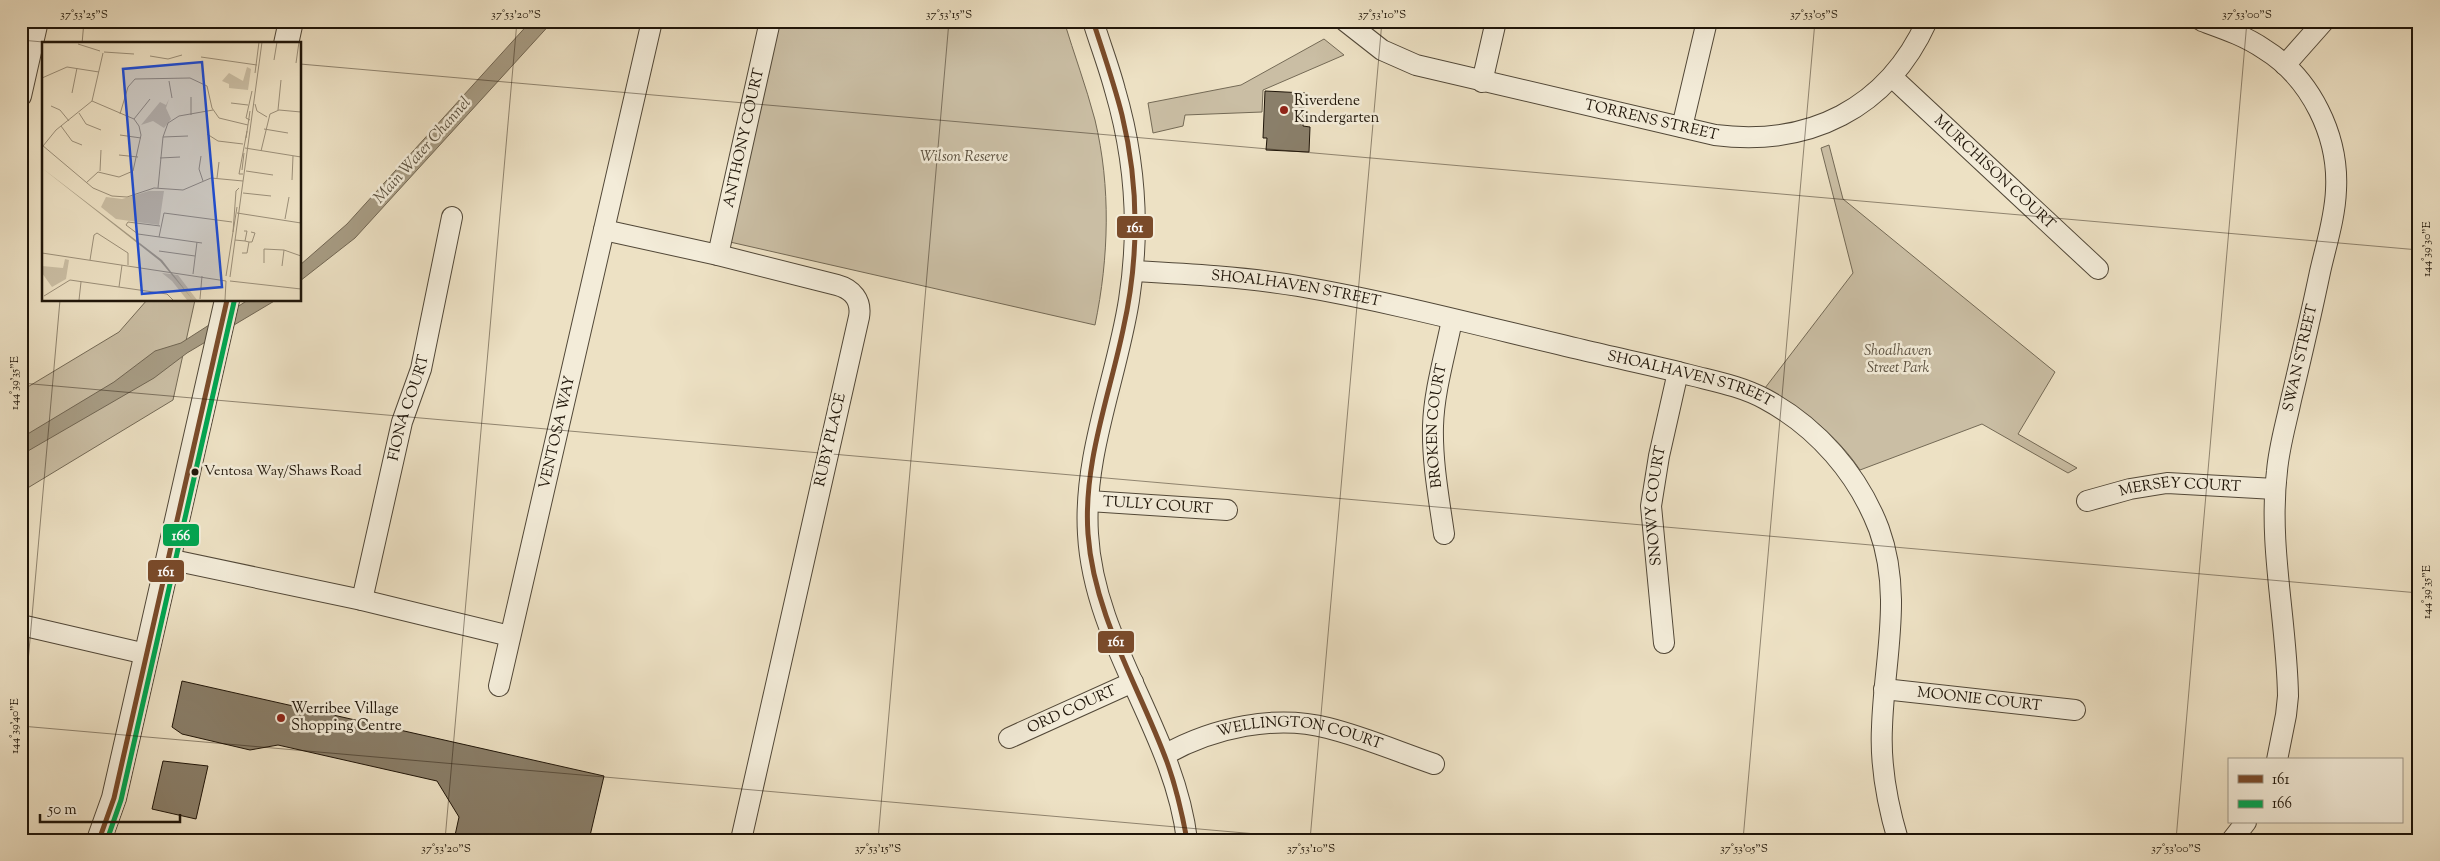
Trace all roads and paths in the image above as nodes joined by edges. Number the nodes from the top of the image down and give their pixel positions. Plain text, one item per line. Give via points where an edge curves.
1 (38, 21) edge
2 (291, 21) edge
3 (652, 21) edge
4 (770, 21) edge
5 (1093, 21) edge
6 (1345, 21) edge
7 (1496, 21) edge
8 (1707, 21) edge
9 (1927, 21) edge
10 (2202, 21) edge
11 (2324, 21) edge
12 (286, 42) edge
13 (2285, 65) junction
14 (1892, 77) junction
15 (1482, 82) junction
16 (21, 96) edge
17 (1682, 127) junction
18 (452, 217) dead end
19 (604, 230) junction
20 (718, 255) junction
21 (2098, 269) dead end
22 (1133, 271) junction
23 (228, 301) edge
24 (1452, 320) junction
25 (1678, 372) junction
26 (2275, 489) junction
27 (1089, 501) junction
28 (2087, 501) dead end
29 (1228, 510) dead end
30 (1444, 534) dead end
31 (168, 558) junction
32 (362, 600) junction
33 (21, 625) edge
34 (510, 636) junction
35 (1664, 643) dead end
36 (146, 654) junction
37 (1133, 682) junction
38 (500, 686) dead end
39 (1884, 689) junction
40 (2075, 710) dead end
41 (1009, 738) dead end
42 (1166, 754) junction
43 (2277, 758) edge
44 (1434, 764) dead end
45 (114, 798) junction
46 (2244, 824) edge
47 (99, 840) edge
48 (111, 840) edge
49 (741, 840) edge
50 (1187, 840) edge
51 (1898, 840) edge
52 (2232, 840) edge

1 - 16 street
2 - 12 street
3 - 19 street
4 - 20 street, ANTHONY COURT
5 - 22 street via 1129,147 1135,205
6 - 15 street, TORRENS STREET via 1376,46 1399,58
7 - 15 street
8 - 17 street
9 - 14 street, TORRENS STREET
10 - 13 street, SWAN STREET via 2246,38
11 - 13 street
13 - 26 street, SWAN STREET via 2304,86 2326,125 2335,160 2336,190 2279,456
14 - 17 street, TORRENS STREET via 1850,112 1799,133 1741,138
14 - 21 street, MURCHISON COURT
15 - 17 street, TORRENS STREET
18 - 32 street, FIONA COURT via 421,368 402,422
19 - 20 street, RUBY PLACE
19 - 34 street, VENTOSA WAY
20 - 49 street, RUBY PLACE via 842,286 856,296 860,311
22 - 24 street, SHOALHAVEN STREET via 1298,286
22 - 27 street
23 - 31 street
24 - 25 street, SHOALHAVEN STREET
24 - 30 street, BROKEN COURT via 1436,394 1433,426
25 - 35 street, SNOWY COURT via 1651,506
25 - 39 street, SHOALHAVEN STREET via 1746,390 1766,399 1818,437 1852,477 1880,531 1892,583
26 - 28 street, MERSEY COURT via 2167,483
26 - 43 street, SWAN STREET via 2275,531 2288,696
27 - 29 street, TULLY COURT
27 - 37 street via 1088,534 1099,599
31 - 32 street
31 - 36 street
32 - 34 street
33 - 36 street
34 - 38 street, VENTOSA WAY
36 - 45 street
37 - 41 street, ORD COURT
37 - 42 street
39 - 40 street, MOONIE COURT
39 - 51 street, SHOALHAVEN STREET via 1882,757 1890,813
42 - 44 street, WELLINGTON COURT via 1186,743 1244,725 1293,722 1328,727
42 - 50 street via 1184,814
45 - 47 street
45 - 48 street
46 - 52 street

